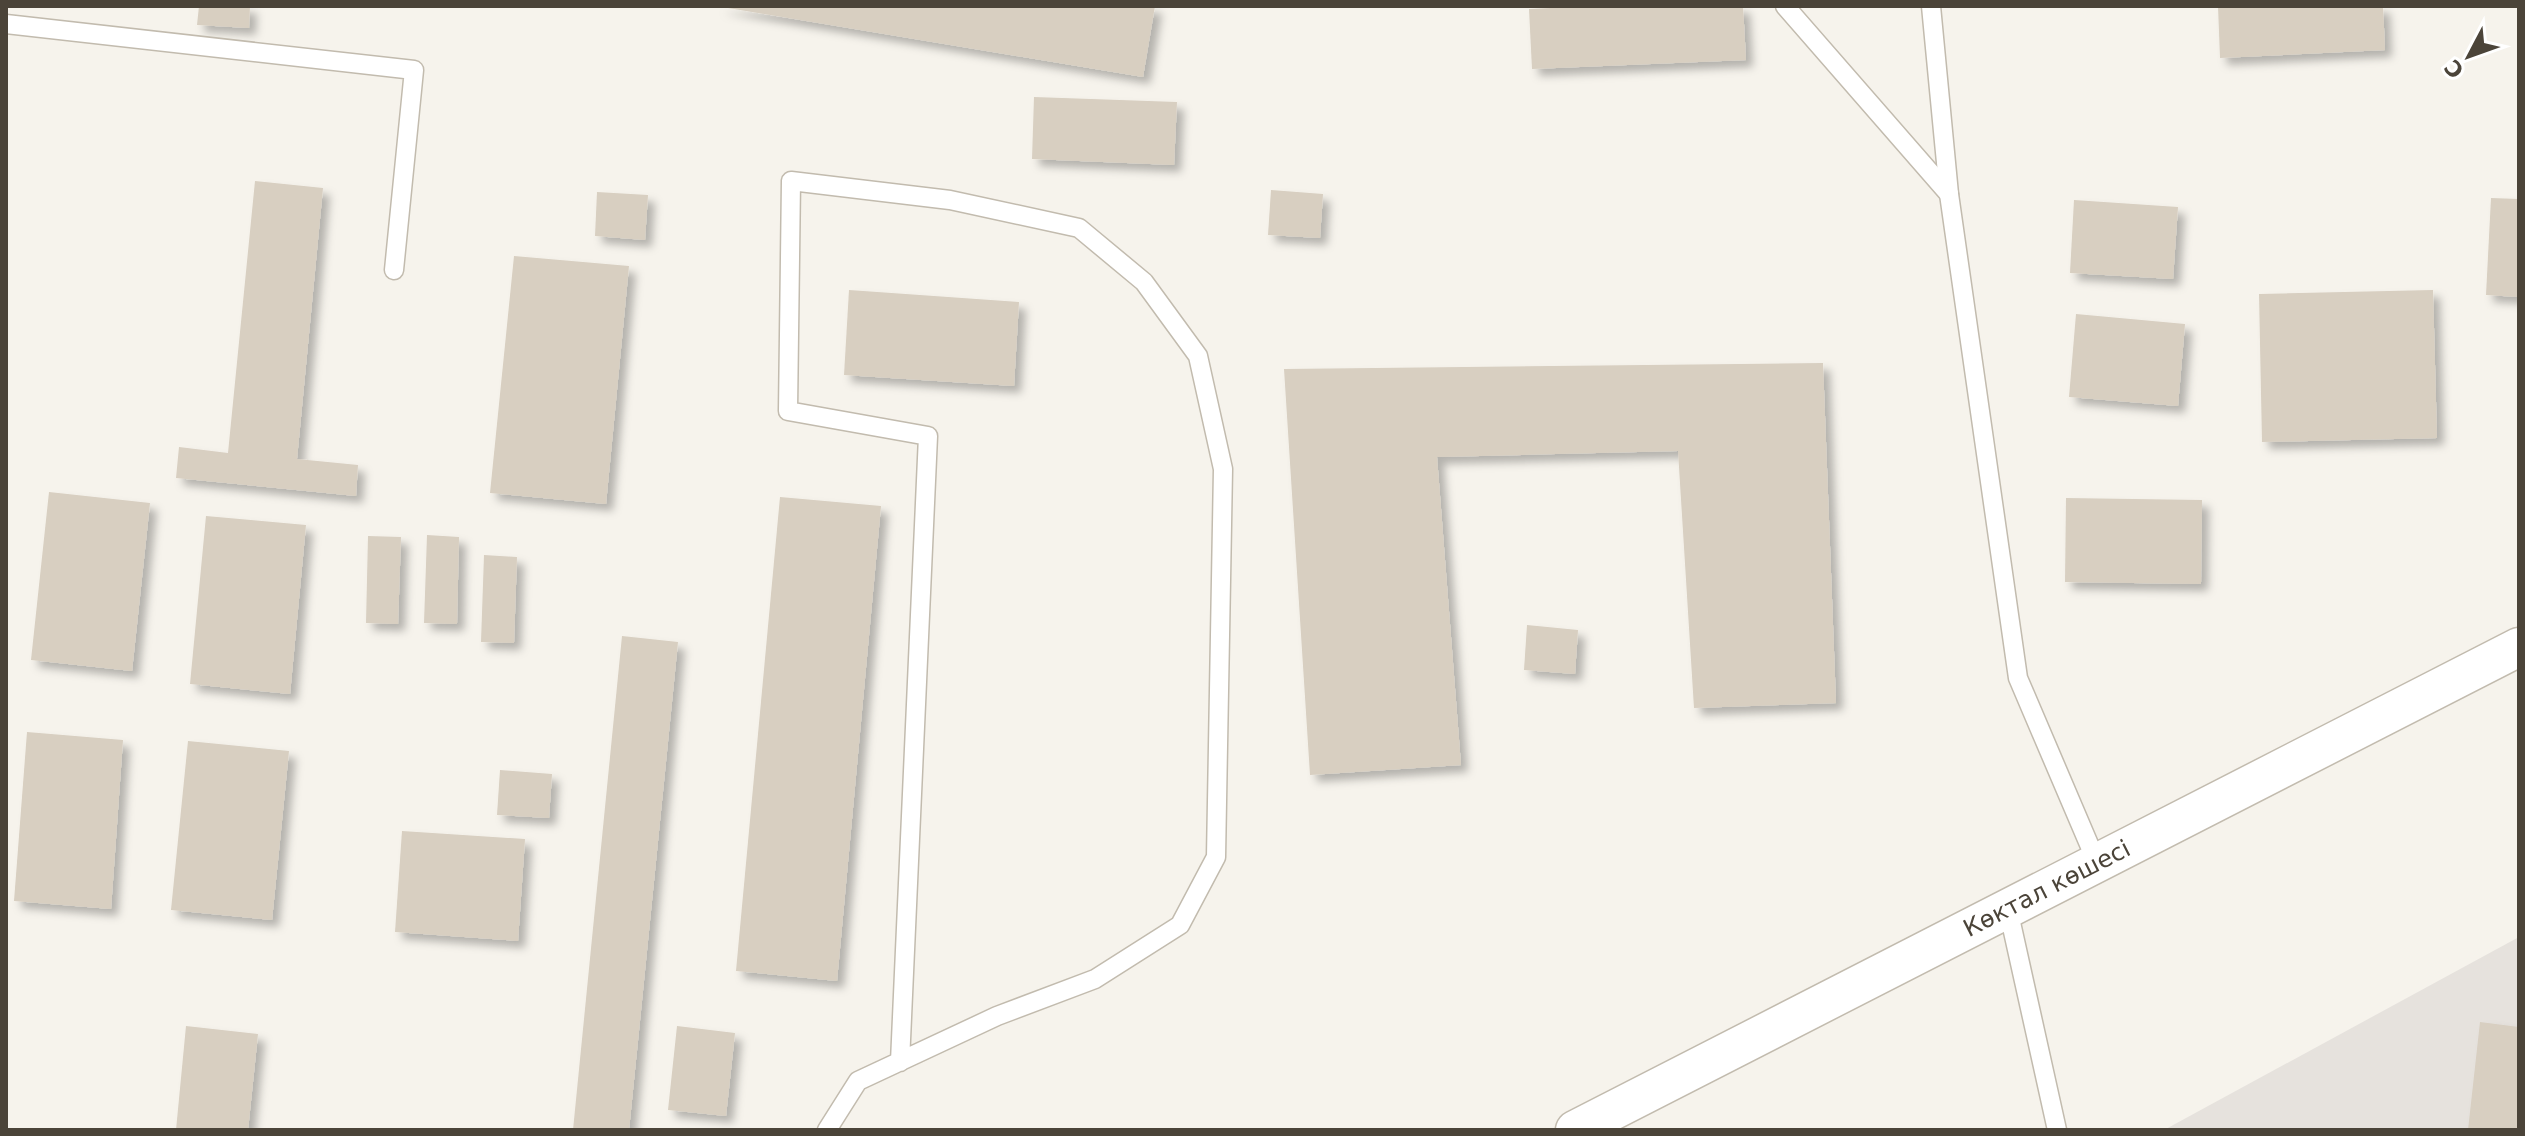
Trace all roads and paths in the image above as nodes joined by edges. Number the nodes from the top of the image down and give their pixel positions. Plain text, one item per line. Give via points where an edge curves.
1 (1785, 6) edge
2 (1931, 6) edge
3 (6, 24) edge
4 (1949, 194) junction
5 (394, 270) dead end
6 (2519, 647) edge
7 (2097, 863) junction
8 (2008, 909) junction
9 (900, 1062) junction
10 (827, 1130) edge
11 (1575, 1130) edge
12 (2057, 1130) edge

1 - 4 lane
2 - 4 lane
3 - 5 lane via 414,70
4 - 7 lane via 2018,678
6 - 7 street, Көктал көшесі
7 - 8 street, Көктал көшесі
8 - 11 street, Көктал көшесі
8 - 12 lane
9 - 9 lane via 997,1016 1095,979 1180,925 1216,857 1223,469 1198,356 1144,282 1079,228 950,200 791,181 788,411 928,436
9 - 10 lane via 858,1081

